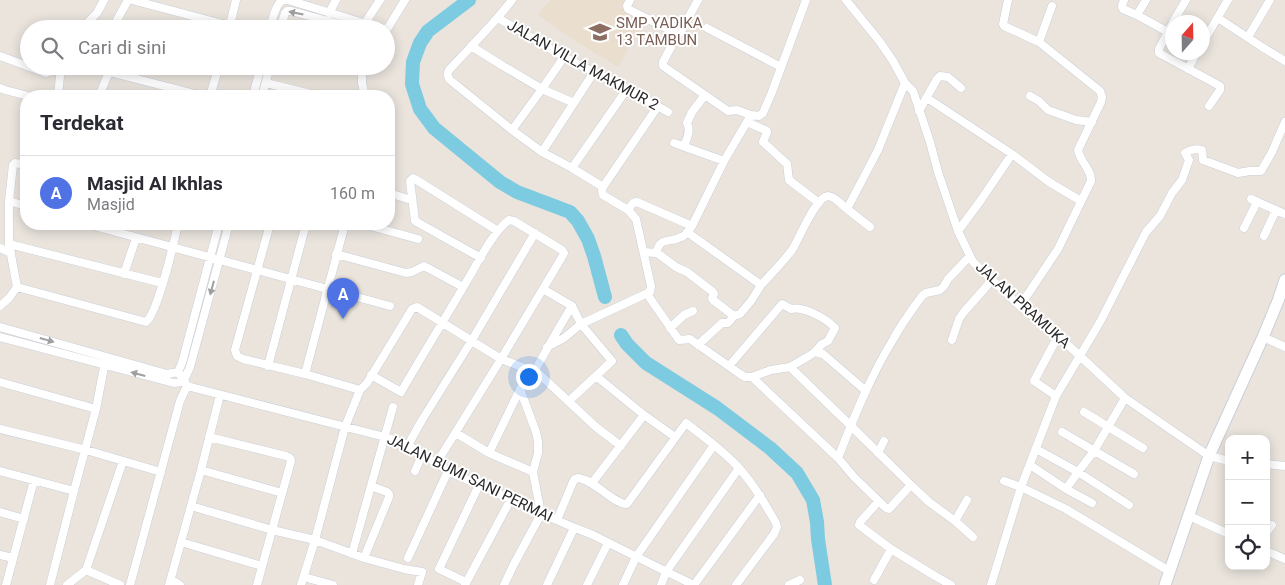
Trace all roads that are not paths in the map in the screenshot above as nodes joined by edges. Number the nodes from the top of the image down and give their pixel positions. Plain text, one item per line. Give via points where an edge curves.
1 (104, 0) edge
2 (130, 0) edge
3 (236, 0) edge
4 (282, 0) edge
5 (336, 0) edge
6 (380, 0) edge
7 (405, 0) edge
8 (512, 0) edge
9 (630, 0) edge
10 (697, 0) edge
11 (806, 0) edge
12 (846, 0) edge
13 (1008, 0) edge
14 (1124, 0) edge
15 (1146, 0) edge
16 (1186, 0) edge
17 (1228, 0) edge
18 (1270, 0) edge
19 (1052, 6) dead end
20 (329, 13) junction
21 (1137, 15) junction
22 (1178, 15) edge
23 (498, 18) junction
24 (1218, 18) junction
25 (90, 20) edge
26 (118, 20) edge
27 (203, 20) edge
28 (231, 20) edge
29 (272, 20) edge
30 (283, 20) edge
31 (324, 20) edge
32 (348, 20) edge
33 (368, 20) edge
34 (393, 20) edge
35 (707, 28) dead end
36 (1165, 30) edge
37 (1210, 31) edge
38 (678, 34) junction
39 (1248, 37) junction
40 (1165, 38) edge
41 (1040, 42) junction
42 (470, 46) junction
43 (0, 56) edge
44 (1165, 56) edge
45 (564, 57) junction
46 (1172, 60) edge
47 (1193, 60) edge
48 (1285, 61) edge
49 (20, 63) edge
50 (781, 67) junction
51 (1188, 69) junction
52 (594, 72) junction
53 (60, 75) edge
54 (108, 75) edge
55 (121, 75) edge
56 (216, 75) edge
57 (259, 75) edge
58 (268, 75) edge
59 (360, 75) edge
60 (266, 83) junction
61 (905, 83) junction
62 (0, 88) edge
63 (962, 88) dead end
64 (542, 89) junction
65 (627, 89) junction
66 (58, 90) edge
67 (101, 90) edge
68 (180, 90) edge
69 (212, 90) edge
70 (255, 90) edge
71 (264, 90) edge
72 (295, 90) edge
73 (364, 90) edge
74 (20, 95) edge
75 (705, 95) junction
76 (1030, 96) dead end
77 (927, 98) junction
78 (574, 103) junction
79 (658, 106) junction
80 (1209, 106) dead end
81 (919, 111) junction
82 (668, 112) dead end
83 (749, 119) junction
84 (1092, 122) junction
85 (1285, 122) edge
86 (512, 130) junction
87 (674, 143) dead end
88 (684, 146) junction
89 (542, 152) junction
90 (1012, 154) junction
91 (724, 161) junction
92 (20, 164) edge
93 (572, 168) junction
94 (603, 186) junction
95 (395, 195) edge
96 (408, 199) dead end
97 (9, 201) junction
98 (1081, 201) junction
99 (819, 203) junction
100 (20, 204) edge
101 (847, 209) junction
102 (628, 210) junction
103 (1276, 210) junction
104 (1285, 214) edge
105 (870, 227) dead end
106 (1244, 228) dead end
107 (690, 229) junction
108 (109, 230) edge
109 (177, 230) edge
110 (217, 230) edge
111 (228, 230) edge
112 (268, 230) edge
113 (304, 230) edge
114 (343, 230) edge
115 (385, 230) edge
116 (498, 230) junction
117 (958, 231) junction
118 (535, 233) junction
119 (1264, 236) dead end
120 (136, 238) junction
121 (418, 239) dead end
122 (9, 244) junction
123 (173, 247) junction
124 (0, 248) edge
125 (644, 252) junction
126 (11, 253) junction
127 (656, 253) junction
128 (336, 254) junction
129 (970, 256) junction
130 (210, 257) junction
131 (481, 258) junction
132 (220, 260) junction
133 (258, 270) junction
134 (124, 274) junction
135 (292, 279) junction
136 (992, 280) junction
137 (1285, 280) edge
138 (162, 284) junction
139 (761, 284) junction
140 (17, 287) junction
141 (463, 287) junction
142 (327, 289) junction
143 (543, 289) junction
144 (647, 294) junction
145 (0, 306) edge
146 (390, 306) dead end
147 (572, 306) junction
148 (1020, 306) junction
149 (693, 311) dead end
150 (734, 316) junction
151 (442, 323) junction
152 (581, 324) junction
153 (0, 327) edge
154 (670, 328) junction
155 (1058, 336) junction
156 (0, 337) edge
157 (1263, 337) junction
158 (472, 340) junction
159 (952, 340) dead end
160 (698, 345) junction
161 (548, 347) junction
162 (1285, 347) edge
163 (815, 352) junction
164 (1080, 356) junction
165 (501, 359) junction
166 (106, 361) junction
167 (268, 366) junction
168 (729, 366) junction
169 (790, 367) junction
170 (178, 372) junction
171 (534, 372) junction
172 (305, 374) junction
173 (371, 375) junction
174 (596, 376) junction
175 (752, 377) junction
176 (0, 382) edge
177 (186, 383) junction
178 (520, 389) junction
179 (360, 390) junction
180 (866, 391) junction
181 (220, 395) junction
182 (1056, 396) junction
183 (1125, 398) junction
184 (569, 401) junction
185 (393, 407) dead end
186 (96, 409) junction
187 (1084, 412) dead end
188 (644, 415) junction
189 (850, 425) junction
190 (1108, 426) junction
191 (345, 427) junction
192 (0, 429) edge
193 (1062, 432) dead end
194 (456, 433) junction
195 (209, 436) junction
196 (385, 437) junction
197 (675, 437) junction
198 (884, 441) dead end
199 (408, 445) junction
200 (714, 445) junction
201 (621, 446) junction
202 (1143, 448) dead end
203 (1036, 449) junction
204 (86, 450) junction
205 (1094, 451) junction
206 (489, 453) junction
207 (878, 453) junction
208 (422, 455) junction
209 (1209, 456) junction
210 (838, 458) junction
211 (1225, 460) edge
212 (123, 461) junction
213 (436, 464) junction
214 (1270, 464) edge
215 (1030, 465) junction
216 (1285, 466) edge
217 (739, 468) junction
218 (201, 470) junction
219 (0, 471) edge
220 (415, 471) dead end
221 (448, 471) junction
222 (161, 472) junction
223 (533, 472) junction
224 (1078, 472) junction
225 (1134, 474) dead end
226 (34, 480) junction
227 (1004, 481) dead end
228 (592, 483) junction
229 (479, 485) junction
230 (911, 485) junction
231 (371, 486) junction
232 (1021, 487) junction
233 (1066, 489) junction
234 (74, 491) junction
235 (282, 492) junction
236 (760, 495) junction
237 (511, 499) junction
238 (967, 500) dead end
239 (878, 502) junction
240 (1092, 504) dead end
241 (1130, 505) dead end
242 (191, 506) junction
243 (0, 512) edge
244 (541, 514) junction
245 (1189, 516) junction
246 (24, 518) junction
247 (557, 520) junction
248 (955, 521) junction
249 (1272, 525) dead end
250 (574, 528) junction
251 (1270, 528) edge
252 (272, 530) junction
253 (1225, 532) edge
254 (973, 537) dead end
255 (315, 540) junction
256 (181, 542) junction
257 (608, 543) junction
258 (891, 549) junction
259 (1270, 553) edge
260 (352, 554) junction
261 (0, 555) edge
262 (636, 556) junction
263 (13, 558) junction
264 (364, 558) junction
265 (408, 558) dead end
266 (1285, 559) edge
267 (262, 566) junction
268 (86, 570) junction
269 (666, 572) junction
270 (1169, 572) junction
271 (935, 576) junction
272 (304, 577) junction
273 (800, 580) dead end
274 (874, 580) dead end
275 (170, 582) edge
276 (465, 584) edge
277 (6, 585) edge
278 (50, 585) edge
279 (67, 585) edge
280 (120, 585) edge
281 (130, 585) edge
282 (180, 585) edge
283 (256, 585) edge
284 (301, 585) edge
285 (333, 585) edge
286 (418, 585) edge
287 (504, 585) edge
288 (547, 585) edge
289 (587, 585) edge
290 (623, 585) edge
291 (661, 585) edge
292 (694, 585) edge
293 (736, 585) edge
294 (789, 585) edge
295 (931, 585) edge
296 (951, 585) edge
297 (991, 585) edge
298 (1165, 585) edge

1 - 25 street
2 - 26 street
2 - 27 street
3 - 28 street
4 - 20 street
4 - 29 street
5 - 20 street
6 - 33 street
7 - 34 street
8 - 23 street
9 - 38 street via 628,8
10 - 38 street
11 - 50 street
12 - 61 street, JALAN PRAMUKA
13 - 41 street via 1004,26
14 - 21 street via 1123,8
15 - 21 street
16 - 22 street
17 - 24 street
18 - 39 street
19 - 41 street
20 - 32 street
21 - 36 street
23 - 42 street
23 - 45 street, JALAN VILLA MAKMUR 2
24 - 37 street
24 - 39 street
31 -> 30 street via 291,11 285,13
35 - 50 street
38 - 75 street via 662,65
39 - 48 street
40 - 44 street via 1159,49 1159,53
41 - 84 street via 1100,91 1101,102
42 - 64 street
42 - 86 street via 447,73 450,80
43 - 49 street
45 - 52 street, JALAN VILLA MAKMUR 2
45 - 64 street
46 - 51 street
47 - 51 street
50 - 83 street via 763,113
51 - 80 street via 1220,87
52 - 65 street, JALAN VILLA MAKMUR 2
52 - 78 street
53 - 66 street
54 - 67 street
55 - 68 street
56 - 69 street
57 - 70 street
58 - 60 street
59 - 73 street
60 - 71 street
60 - 72 street
61 - 81 street, JALAN PRAMUKA via 913,91
61 - 101 street via 878,150
62 - 74 street
63 - 77 street via 948,77 940,76
64 - 78 street
64 - 86 street
65 - 79 street, JALAN VILLA MAKMUR 2
65 - 93 street
75 - 83 street via 728,111 737,110
75 - 88 street via 687,123 688,137
76 - 84 street via 1048,110
77 - 81 street
77 - 90 street
78 - 89 street
79 - 82 street, JALAN VILLA MAKMUR 2
79 - 94 street
81 - 117 street, JALAN PRAMUKA
83 - 91 street
83 - 99 street via 767,131 764,142 787,164 789,180
84 - 98 street via 1078,150 1091,175
85 - 164 street via 1261,171 1238,173 1203,160 1202,150 1185,153 1189,160 1182,180 1146,232 1112,302
86 - 89 street
87 - 88 street
88 - 91 street
89 - 93 street
90 - 98 street
90 - 117 street
91 - 107 street
92 - 97 street via 13,165
93 - 94 street
94 - 102 street via 603,195
95 - 96 street
97 - 100 street
97 - 122 street
98 - 148 street via 1058,249
99 - 101 street via 829,196
99 - 139 street via 793,249
101 - 105 street
102 - 107 street via 638,202
102 - 125 street via 636,219
103 - 104 street
103 - 106 street via 1254,200
103 - 119 street
107 - 127 street via 679,238 662,242
107 - 139 street
108 - 120 street
109 - 123 street
110 - 130 street
111 - 132 street
112 - 133 street
113 - 135 street
114 - 128 street
115 - 121 street
116 - 118 street via 512,220
116 - 131 street
116 - 131 street via 415,179 410,181 415,221
117 - 129 street, JALAN PRAMUKA
118 - 143 street via 564,253
118 - 158 street
120 - 123 street
120 - 134 street
122 - 126 street
122 - 134 street
123 - 130 street
123 - 138 street
124 - 126 street
125 - 127 street
125 - 144 street via 651,286
126 - 140 street
127 - 150 street via 713,292 713,300
128 - 141 street via 406,272 424,266
128 - 142 street
129 - 136 street, JALAN PRAMUKA
129 - 180 street via 940,290 922,296 894,338
130 - 132 street
130 - 170 street
131 - 141 street
132 - 133 street
132 -> 177 street
133 - 135 street
133 - 167 street via 236,350 242,359
134 - 138 street
135 - 142 street
135 - 167 street
136 - 148 street, JALAN PRAMUKA
136 - 159 street via 963,313
137 - 157 street
138 - 140 street via 151,317 146,322
139 - 150 street via 751,302
140 - 145 street
141 - 151 street
142 - 146 street
142 - 172 street
143 - 147 street
143 - 165 street
144 - 152 street
144 - 154 street
147 - 152 street
147 - 161 street
148 - 155 street, JALAN PRAMUKA
149 - 154 street
150 - 160 street via 728,323 722,322
151 - 158 street
151 - 173 street via 419,308 412,309
151 - 173 street via 401,392
152 - 161 street
152 - 174 street via 612,361
153 -> 166 street
154 - 160 street via 678,340 690,339
155 - 164 street, JALAN PRAMUKA
155 - 182 street via 1034,380
156 - 166 street, JALAN BUMI SANI PERMAI
157 - 162 street
157 - 209 street
158 - 165 street
158 - 199 street
160 - 168 street
161 - 171 street
163 - 168 street via 828,341 835,326 808,311 782,304
163 - 169 street
163 - 180 street via 823,354
164 - 182 street
164 - 183 street, JALAN PRAMUKA
165 - 171 street
165 - 194 street
166 - 170 street via 167,374
177 -> 166 street, JALAN BUMI SANI PERMAI via 174,383
166 - 186 street
167 - 172 street
168 - 175 street
169 - 175 street
169 - 189 street
170 - 177 street
171 - 178 street via 525,378
171 - 184 street
172 - 179 street
173 - 179 street
174 - 184 street
174 - 188 street
175 - 210 street
176 - 186 street
177 - 181 street, JALAN BUMI SANI PERMAI
177 - 222 street
178 - 206 street
178 - 223 street via 538,440
179 - 191 street
180 - 189 street
181 - 191 street, JALAN BUMI SANI PERMAI
181 - 195 street
182 - 203 street
183 - 190 street
183 - 209 street, JALAN PRAMUKA
184 - 201 street
185 - 196 street
186 - 204 street
187 - 190 street
188 - 197 street
188 - 201 street
189 - 207 street
189 - 210 street
190 - 202 street
190 - 205 street
191 - 196 street, JALAN BUMI SANI PERMAI
191 - 255 street
192 - 204 street
193 - 205 street
194 - 206 street
194 - 213 street
195 - 218 street
195 - 235 street via 290,458
196 - 199 street, JALAN BUMI SANI PERMAI
196 - 231 street
197 - 200 street via 686,423
197 - 228 street via 627,504
198 - 207 street
199 - 208 street, JALAN BUMI SANI PERMAI
200 - 217 street
200 - 262 street
201 - 228 street
203 - 215 street
203 - 224 street
204 - 212 street
204 - 234 street
205 - 224 street
205 - 225 street
206 - 223 street
207 - 230 street
208 - 213 street, JALAN BUMI SANI PERMAI
208 - 220 street
209 - 211 street
209 - 245 street
210 - 239 street
212 - 222 street
212 - 268 street
213 - 221 street, JALAN BUMI SANI PERMAI
214 - 216 street
215 - 232 street
215 - 233 street
217 - 236 street
217 - 269 street
218 - 235 street
218 - 242 street
219 - 226 street
221 - 229 street, JALAN BUMI SANI PERMAI
221 - 265 street
222 - 281 street
223 - 244 street
224 - 233 street
224 - 241 street
226 - 234 street
226 - 246 street
227 - 232 street
228 - 247 street via 582,478 575,479
229 - 237 street, JALAN BUMI SANI PERMAI
229 - 276 street via 439,569
230 - 239 street via 889,509
230 - 248 street
231 - 260 street
231 - 264 street via 386,492 389,497
232 - 270 street via 1066,509
232 - 297 street
233 - 240 street
234 - 278 street
235 - 252 street
236 - 292 street
236 - 293 street via 777,527
237 - 244 street, JALAN BUMI SANI PERMAI
237 - 276 street
238 - 248 street
239 - 258 street via 859,525
242 - 252 street
242 - 256 street
243 - 246 street
244 - 247 street, JALAN BUMI SANI PERMAI
244 - 287 street
245 - 253 street
245 - 270 street
246 - 263 street
247 - 250 street, JALAN BUMI SANI PERMAI
248 - 254 street
249 - 251 street
250 - 257 street, JALAN BUMI SANI PERMAI
250 - 288 street
252 - 255 street
252 - 267 street
255 - 260 street
255 - 272 street
256 - 267 street
256 - 275 street
257 - 262 street, JALAN BUMI SANI PERMAI
257 - 289 street
258 - 271 street
258 - 274 street
259 - 266 street
260 - 264 street
261 - 263 street
262 - 269 street, JALAN BUMI SANI PERMAI
262 - 290 street
263 - 277 street
264 - 286 street via 422,572
267 - 283 street
268 - 279 street
268 - 280 street
269 - 291 street
269 - 292 street, JALAN BUMI SANI PERMAI
270 - 298 street
271 - 295 street
271 - 296 street
272 - 284 street
272 - 285 street
273 - 294 street
275 - 282 street

